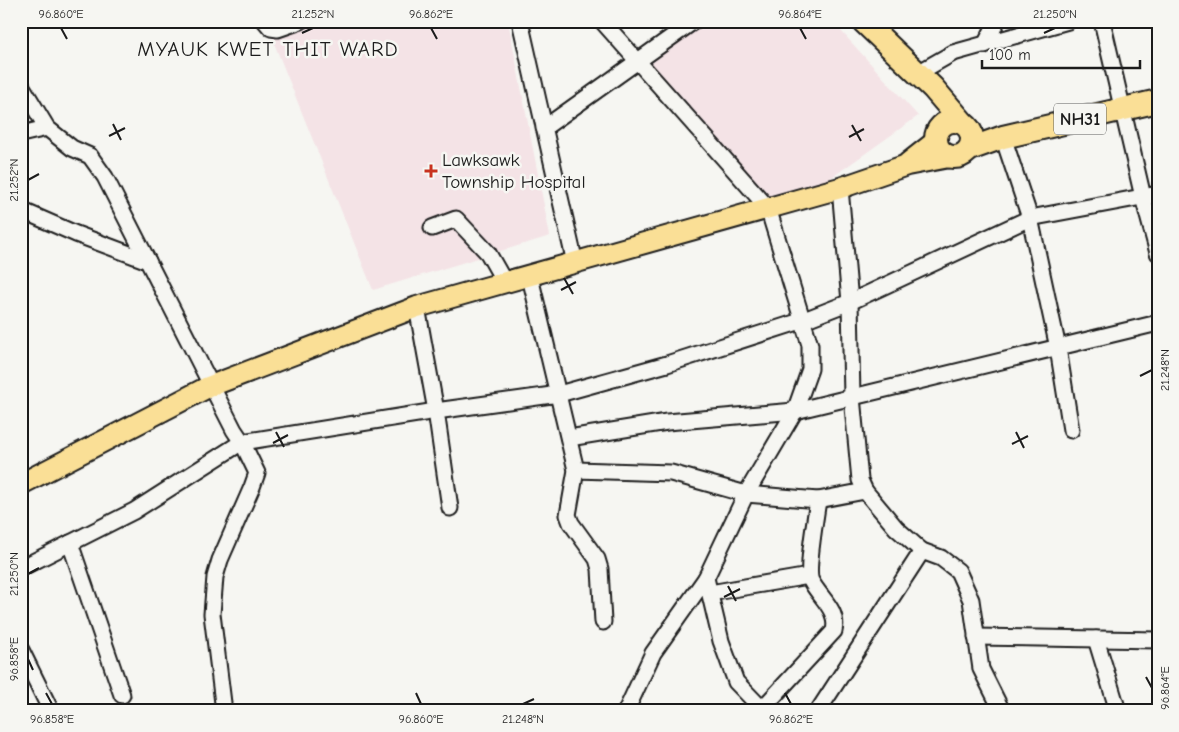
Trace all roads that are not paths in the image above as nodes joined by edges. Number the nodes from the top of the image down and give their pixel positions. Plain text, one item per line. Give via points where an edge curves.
1 (265, 21) edge
2 (301, 21) edge
3 (520, 21) edge
4 (602, 21) edge
5 (694, 21) edge
6 (863, 21) edge
7 (996, 21) edge
8 (1068, 21) edge
9 (1102, 21) edge
10 (984, 44) junction
11 (638, 62) junction
12 (926, 81) junction
13 (21, 85) edge
14 (1158, 101) edge
15 (1122, 109) junction
16 (47, 128) junction
17 (544, 128) junction
18 (21, 134) edge
19 (1003, 137) junction
20 (954, 139) junction
21 (840, 188) junction
22 (1150, 196) edge
23 (768, 208) junction
24 (21, 210) edge
25 (1030, 218) junction
26 (432, 228) dead end
27 (1158, 253) edge
28 (148, 260) junction
29 (575, 263) junction
30 (530, 277) junction
31 (505, 283) junction
32 (850, 302) junction
33 (417, 307) junction
34 (804, 320) junction
35 (1158, 323) edge
36 (1058, 348) junction
37 (212, 385) junction
38 (558, 394) junction
39 (852, 397) junction
40 (436, 411) junction
41 (795, 411) junction
42 (1071, 430) dead end
43 (569, 438) junction
44 (242, 442) junction
45 (576, 470) junction
46 (21, 484) edge
47 (865, 491) junction
48 (746, 494) junction
49 (818, 500) junction
50 (450, 508) dead end
51 (70, 543) junction
52 (922, 551) junction
53 (21, 568) edge
54 (809, 576) junction
55 (706, 578) junction
56 (710, 593) junction
57 (603, 622) dead end
58 (976, 637) junction
59 (1096, 639) junction
60 (1158, 640) edge
61 (21, 650) edge
62 (122, 695) dead end
63 (223, 703) dead end
64 (763, 710) edge
65 (51, 711) edge
66 (626, 711) edge
67 (818, 711) edge
68 (1002, 711) edge
69 (1118, 711) edge

1 - 2 street via 271,28 278,29
3 - 17 street
4 - 11 street
5 - 11 street
6 - 12 highway
7 - 10 street
8 - 10 street
9 - 15 street
10 - 12 street via 953,54
11 - 17 street
11 - 23 street
12 - 20 highway
13 - 16 street
14 - 15 highway, NH31
15 - 19 highway, NH31
15 - 22 street
16 - 18 street
16 - 28 street via 72,148 90,156 105,177
17 - 29 street
19 - 20 highway, NH31
19 - 25 street
20 - 21 main road via 907,165
21 - 23 main road
21 - 32 street
22 - 25 street
22 - 27 street
23 - 29 main road
23 - 34 street
24 - 28 street
25 - 32 street
25 - 36 street
26 - 31 street via 456,219 488,253
28 - 37 street
29 - 30 main road
30 - 31 main road
30 - 38 street
31 - 33 main road
32 - 34 street
32 - 39 street
33 - 37 main road
33 - 40 street
34 - 38 street via 668,364
34 - 41 street via 810,345 810,368
35 - 36 street
36 - 39 street
36 - 42 street
37 - 44 street
37 - 46 main road
38 - 40 street
38 - 43 street
39 - 41 street
39 - 47 street via 860,480
40 - 44 street
40 - 50 street
41 - 43 street via 667,422
41 - 48 street
43 - 45 street
44 - 51 street via 134,511
44 - 63 street via 256,473 220,560 212,614
45 - 48 street via 671,474
45 - 57 street via 568,515 597,559
47 - 49 street
47 - 52 street via 896,528
48 - 49 street
48 - 55 street
49 - 54 street
51 - 53 street
51 - 62 street
52 - 58 street via 941,558 958,570 971,600
52 - 67 street
54 - 56 street
54 - 64 street via 835,615 834,631
55 - 56 street
55 - 66 street via 653,654
56 - 64 street via 721,641 736,682
58 - 59 street
58 - 68 street via 981,668
59 - 60 street
59 - 69 street
61 - 65 street

